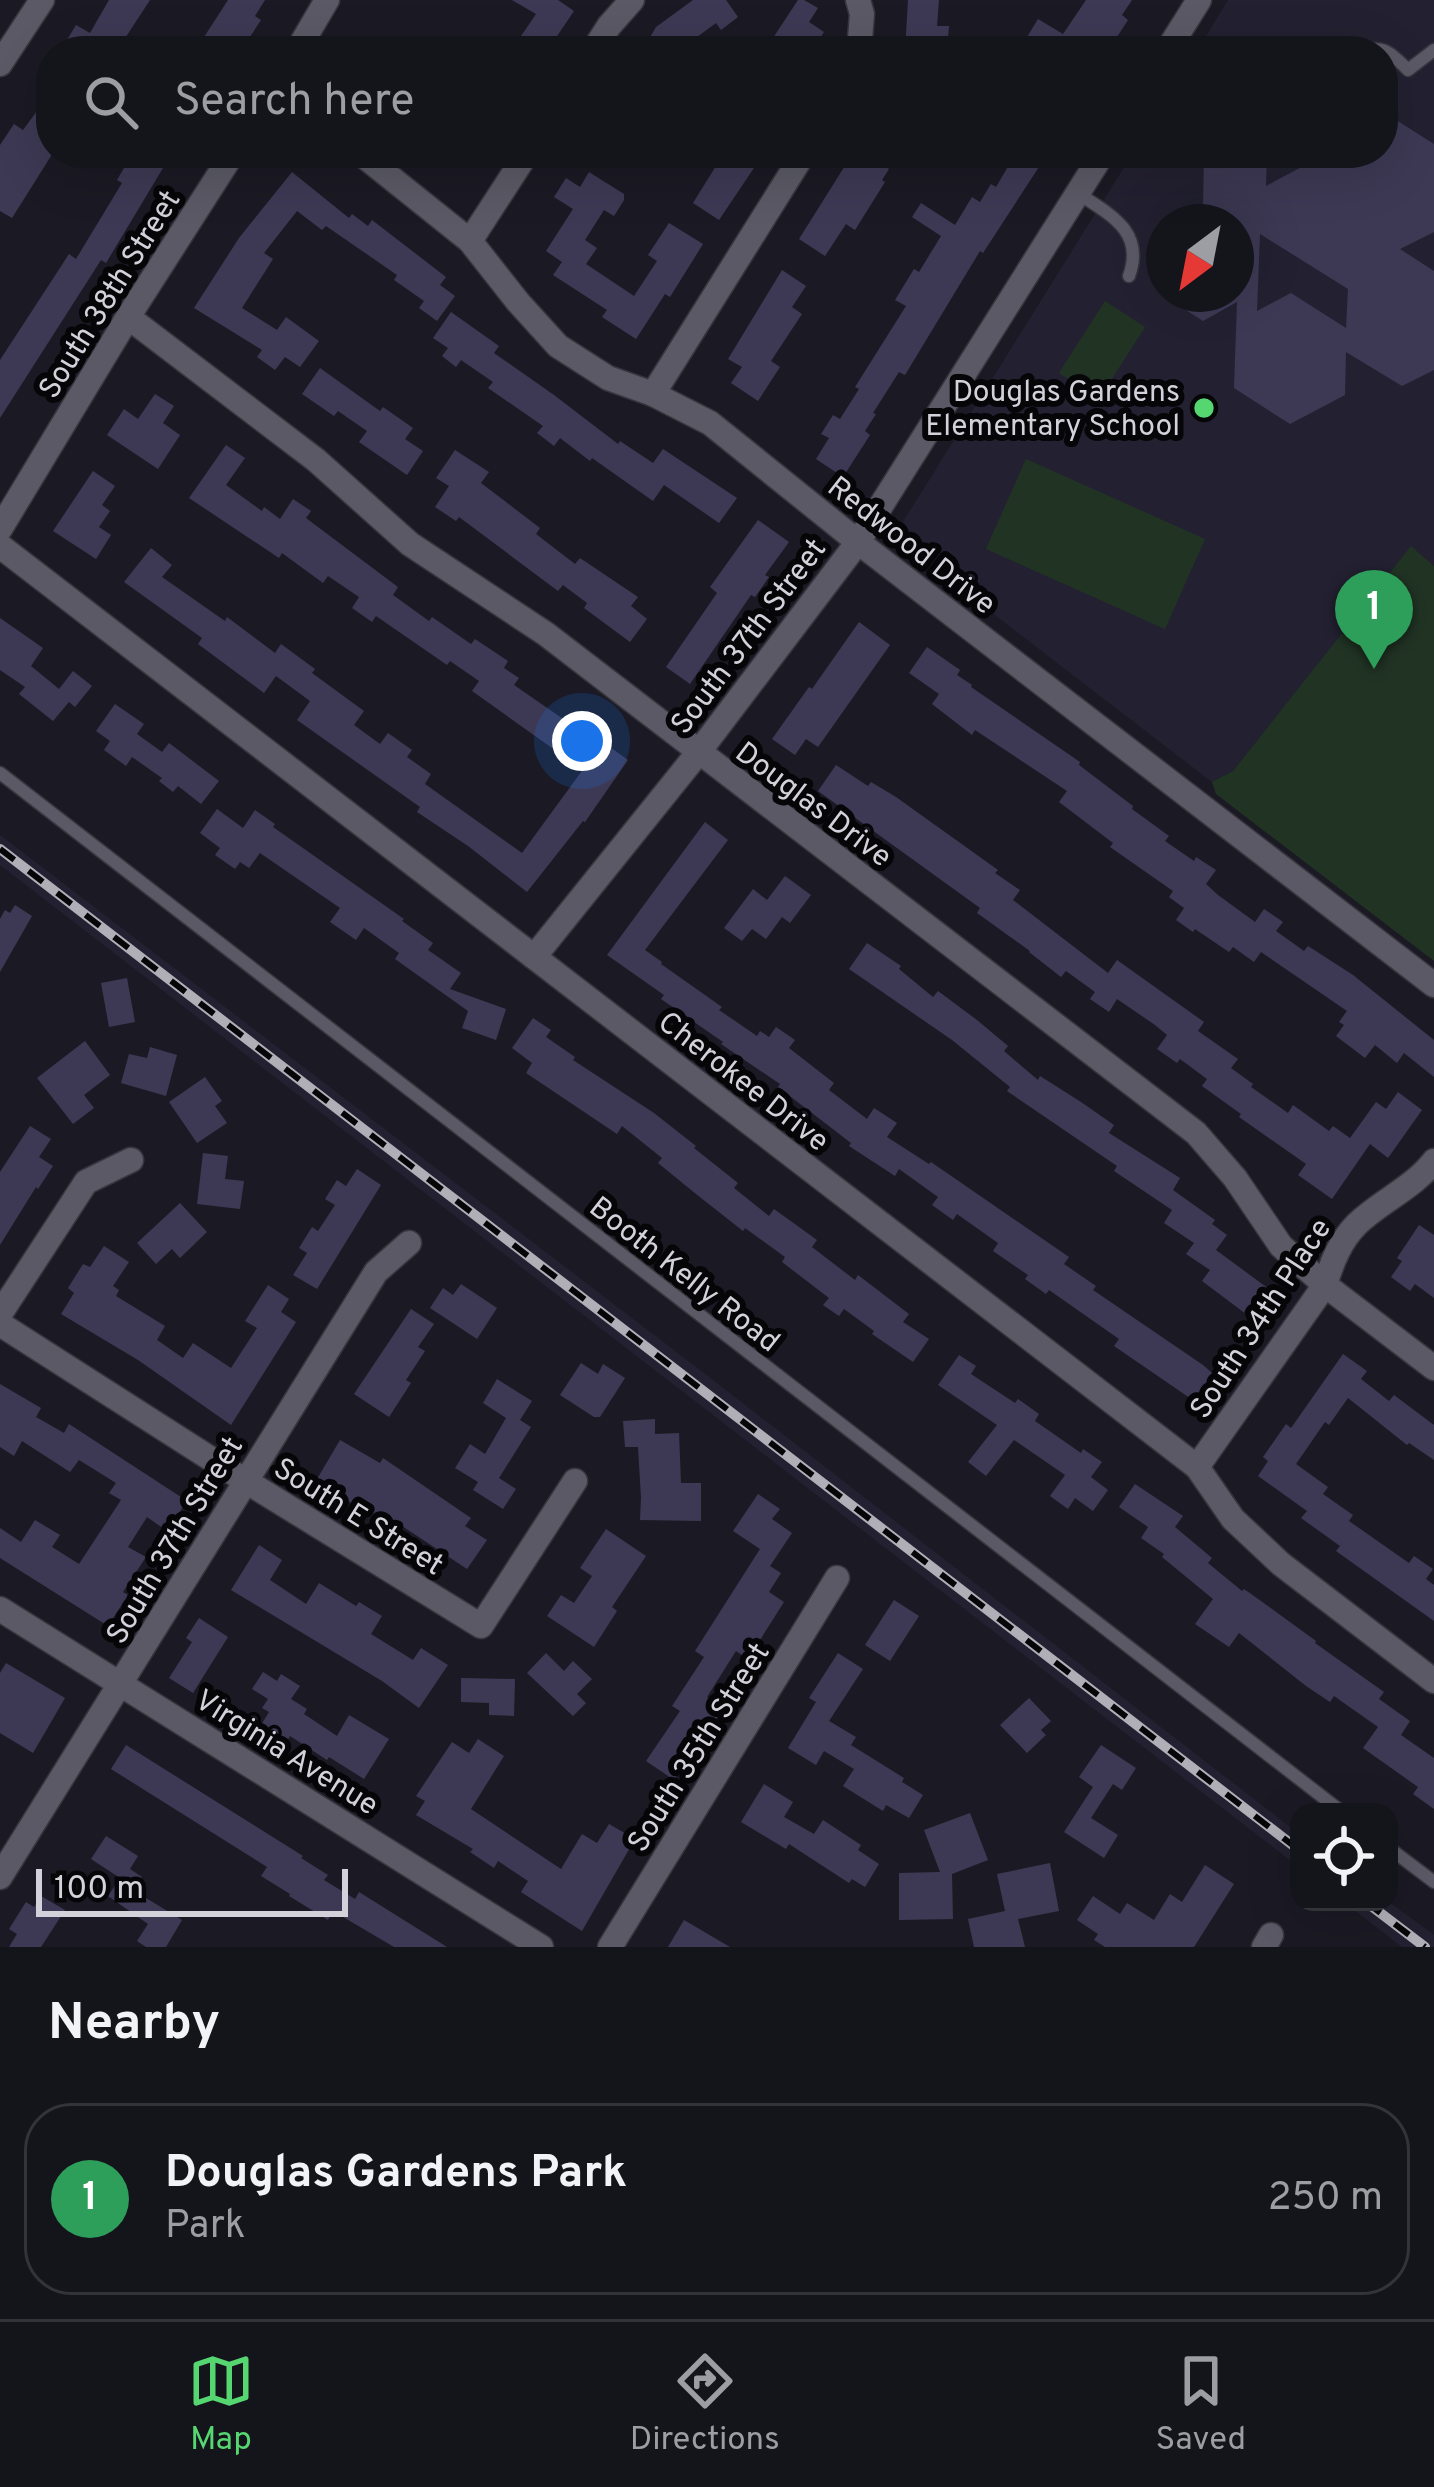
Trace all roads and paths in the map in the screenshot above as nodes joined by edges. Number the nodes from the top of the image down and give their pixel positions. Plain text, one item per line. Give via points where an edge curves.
1 (42, 0) edge
2 (327, 0) edge
3 (632, 0) edge
4 (858, 0) edge
5 (1199, 0) edge
6 (306, 36) edge
7 (603, 36) edge
8 (860, 36) edge
9 (1176, 36) edge
10 (1434, 50) edge
11 (1398, 60) edge
12 (0, 64) edge
13 (223, 168) edge
14 (379, 168) edge
15 (517, 168) edge
16 (794, 168) edge
17 (1094, 168) edge
18 (1078, 193) junction
19 (470, 242) junction
20 (1129, 276) dead end
21 (128, 317) junction
22 (653, 394) junction
23 (0, 529) edge
24 (858, 542) junction
25 (0, 546) edge
26 (698, 753) junction
27 (0, 772) edge
28 (534, 957) junction
29 (1434, 985) edge
30 (131, 1160) dead end
31 (1434, 1161) edge
32 (409, 1243) dead end
33 (1325, 1285) junction
34 (0, 1314) edge
35 (0, 1324) edge
36 (1434, 1368) edge
37 (1197, 1467) junction
38 (244, 1480) junction
39 (575, 1480) dead end
40 (838, 1578) dead end
41 (0, 1610) edge
42 (1434, 1681) edge
43 (121, 1684) junction
44 (1330, 1803) edge
45 (1398, 1855) edge
46 (0, 1877) edge
47 (1434, 1882) edge
48 (541, 1947) edge
49 (610, 1947) edge

1 - 12 street
2 - 6 street
3 - 7 street
4 - 8 street
5 - 9 street
10 - 11 lane via 1408,70
13 - 21 street, South 38th Street
14 - 19 street, Redwood Drive
15 - 19 street
16 - 22 street
17 - 18 street, South 37th Street
18 - 20 lane via 1124,226 1133,245
18 - 24 street, South 37th Street
19 - 22 street, Redwood Drive via 558,346 608,378
21 - 23 street, South 38th Street
21 - 26 street, Douglas Drive via 316,460 410,544 546,634
22 - 24 street, Redwood Drive via 710,423
24 - 26 street, South 37th Street
24 - 29 street, Redwood Drive
25 - 28 street, Cherokee Drive
26 - 28 street, South 37th Street
26 - 33 street, Douglas Drive via 1196,1133 1281,1246
27 - 44 lane, Booth Kelly Road
28 - 37 street, Cherokee Drive
30 - 34 street via 86,1182
31 - 33 street, South 34th Place via 1356,1225
32 - 38 street, South 37th Street via 376,1272
33 - 36 street, Douglas Drive
33 - 37 street, South 34th Place
35 - 38 street, South E Street
37 - 42 street, Cherokee Drive via 1233,1519 1281,1564
38 - 39 street, South E Street via 481,1626
38 - 43 street, South 37th Street
40 - 49 street, South 35th Street
41 - 43 street, Virginia Avenue
43 - 46 street, South 37th Street
43 - 48 street, Virginia Avenue
45 - 47 lane

